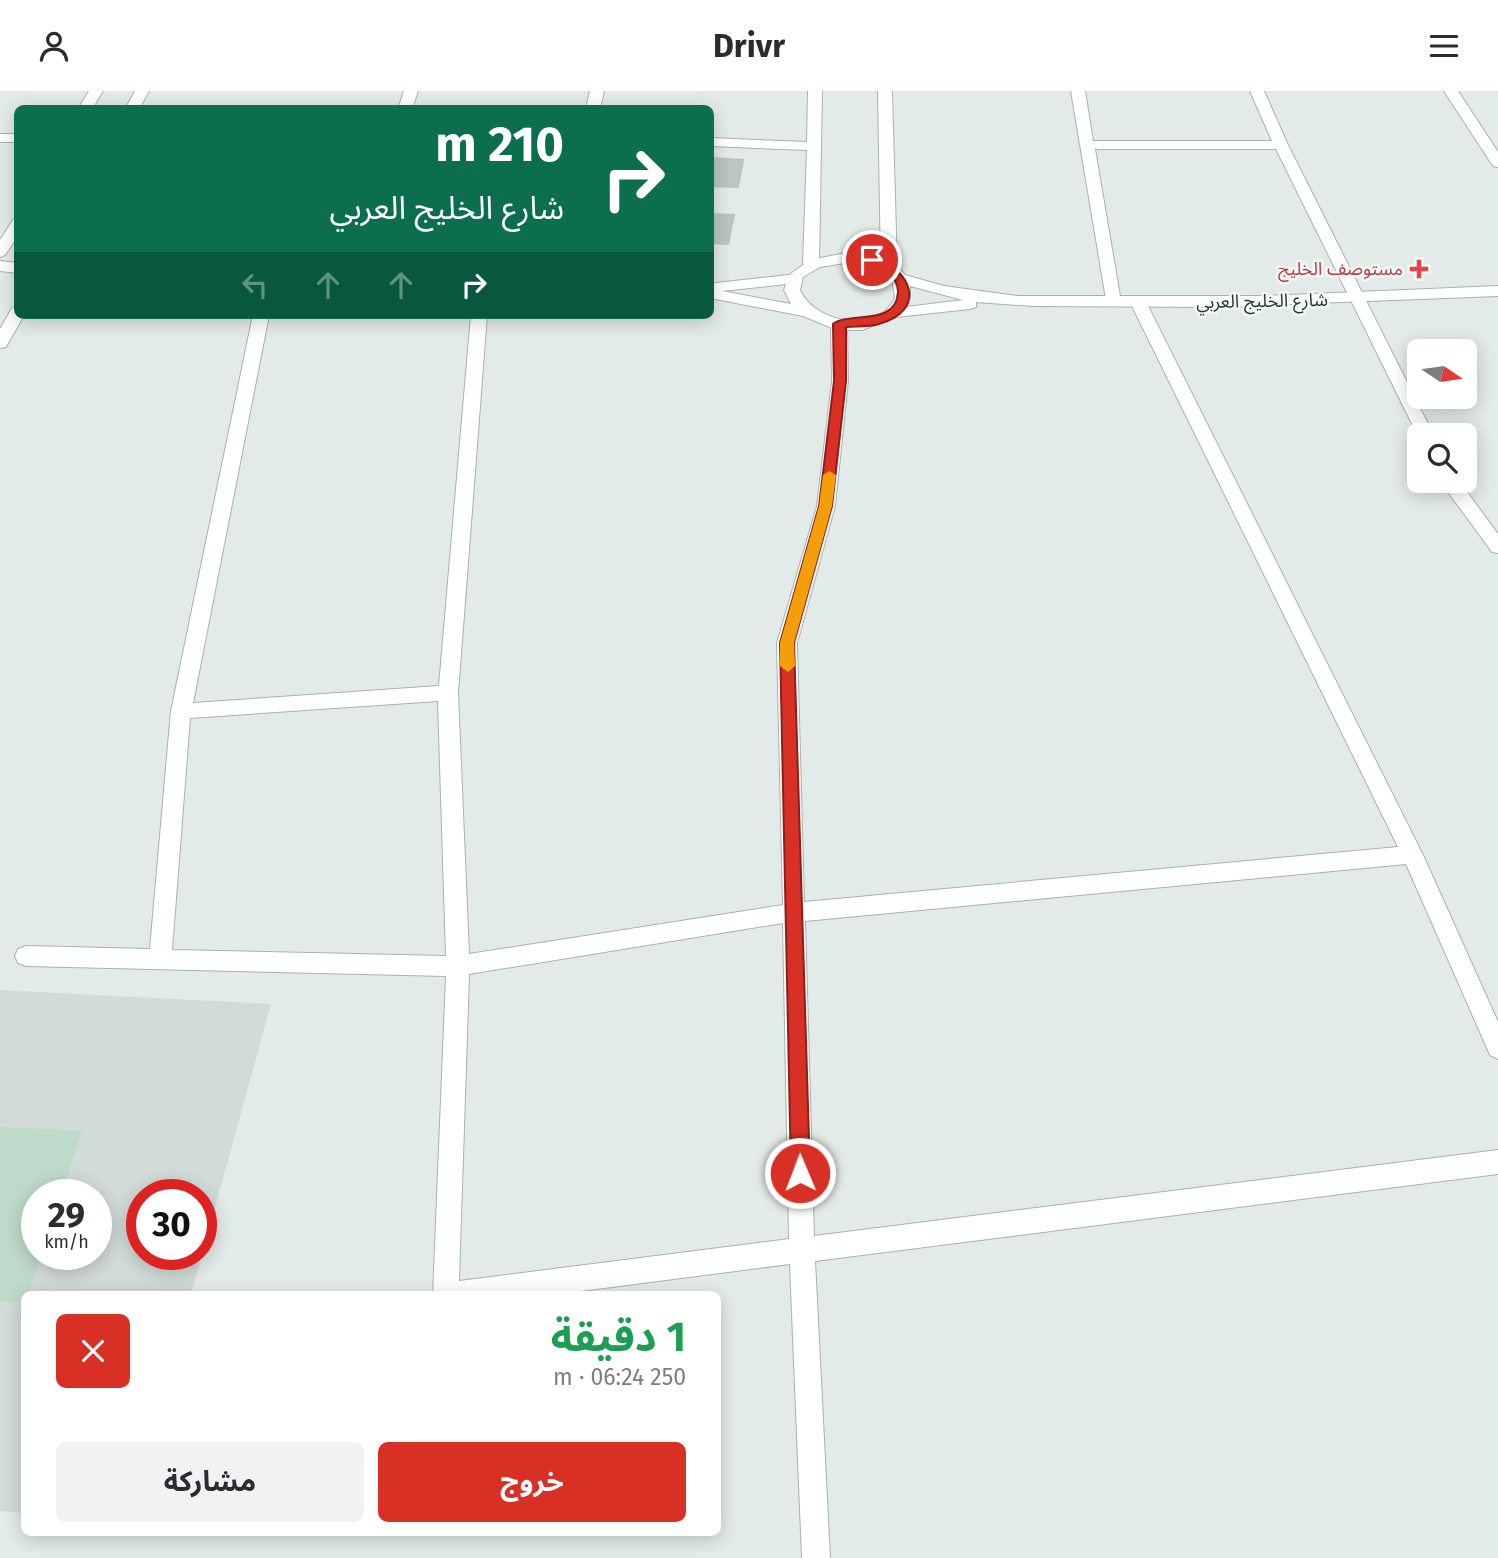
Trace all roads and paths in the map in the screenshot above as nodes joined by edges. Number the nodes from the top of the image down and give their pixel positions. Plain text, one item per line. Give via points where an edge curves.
1 (815, 91) edge
2 (885, 91) edge
3 (1079, 91) edge
4 (1257, 91) edge
5 (1451, 91) edge
6 (714, 142) edge
7 (813, 145) junction
8 (1088, 145) junction
9 (1281, 145) junction
10 (1498, 163) edge
11 (14, 229) edge
12 (0, 252) edge
13 (811, 264) junction
14 (894, 273) junction
15 (794, 279) junction
16 (714, 287) edge
17 (1498, 291) edge
18 (714, 294) edge
19 (1357, 299) junction
20 (1025, 301) junction
21 (1113, 302) junction
22 (1138, 302) junction
23 (803, 311) junction
24 (892, 313) junction
25 (14, 318) edge
26 (260, 319) edge
27 (479, 319) edge
28 (839, 324) junction
29 (0, 343) edge
30 (1419, 423) edge
31 (1458, 493) edge
32 (1498, 547) edge
33 (448, 693) junction
34 (181, 711) junction
35 (1412, 855) junction
36 (796, 912) junction
37 (26, 956) dead end
38 (160, 958) junction
39 (458, 966) junction
40 (1498, 1048) edge
41 (1498, 1162) edge
42 (802, 1251) junction
43 (448, 1291) edge
44 (480, 1291) edge
45 (816, 1558) edge

1 - 7 street
2 - 14 street
3 - 8 street
4 - 9 street
5 - 10 street
6 - 7 street
7 - 13 street
8 - 9 street
8 - 21 street
9 - 19 street
11 - 12 street
13 - 14 street, شارع الخليج العربي via 851,257 872,260
13 - 15 street
14 - 20 street, شارع الخليج العربي via 960,294
14 - 24 street via 904,290
15 - 16 street
15 - 23 street via 794,301
17 - 19 street, شارع الخليج العربي
18 - 23 street, شارع الخليج العربي
19 - 22 street, شارع الخليج العربي
19 - 30 street
20 - 21 street, شارع الخليج العربي
20 - 24 street, شارع الخليج العربي
21 - 22 street, شارع الخليج العربي
22 - 35 street
23 - 28 street, شارع الخليج العربي
24 - 28 street, شارع الخليج العربي via 877,321
25 - 29 street
26 - 34 street
27 - 33 street
28 - 36 street via 840,381 825,506 787,643
31 - 32 street
33 - 34 street
33 - 39 street
34 - 38 street
35 - 36 street
35 - 40 street
36 - 39 street
36 - 42 street
37 - 38 street
38 - 39 street
39 - 43 street
41 - 42 street
42 - 44 street
42 - 45 street

